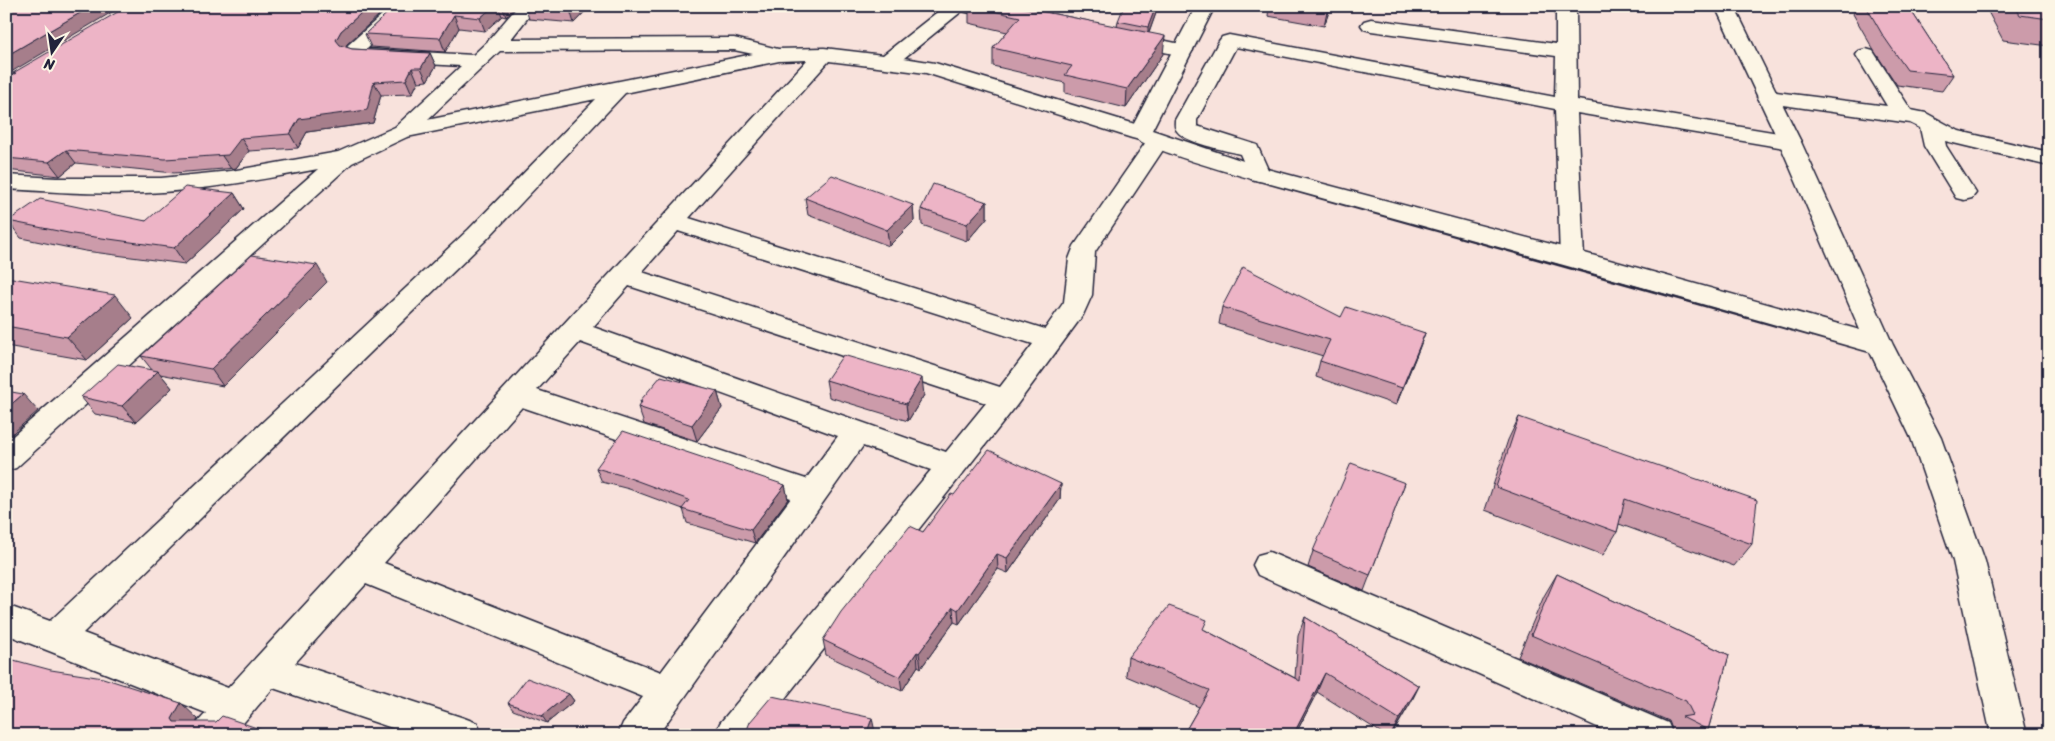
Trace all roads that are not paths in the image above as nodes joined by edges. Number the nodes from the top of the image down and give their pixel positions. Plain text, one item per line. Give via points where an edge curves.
1 (403, 6) edge
2 (528, 6) edge
3 (957, 6) edge
4 (963, 6) edge
5 (1206, 6) edge
6 (1724, 6) edge
7 (1566, 12) dead end
8 (1021, 18) edge
9 (1107, 34) edge
10 (1371, 38) junction
11 (495, 45) junction
12 (1183, 50) junction
13 (1566, 51) junction
14 (824, 54) junction
15 (779, 55) junction
16 (1866, 55) dead end
17 (478, 61) junction
18 (887, 62) junction
19 (617, 89) junction
20 (1768, 97) junction
21 (1566, 105) junction
22 (1903, 114) junction
23 (1930, 125) junction
24 (401, 132) junction
25 (1149, 137) junction
26 (1790, 142) junction
27 (344, 158) junction
28 (2049, 160) edge
29 (1259, 174) junction
30 (6, 182) edge
31 (1964, 193) dead end
32 (673, 221) junction
33 (1572, 258) junction
34 (623, 275) junction
35 (574, 330) junction
36 (1050, 340) junction
37 (1880, 345) junction
38 (516, 394) junction
39 (1006, 399) junction
40 (857, 432) junction
41 (6, 460) edge
42 (952, 466) junction
43 (812, 493) junction
44 (1269, 565) dead end
45 (360, 567) junction
46 (6, 619) edge
47 (55, 638) junction
48 (267, 670) junction
49 (668, 691) junction
50 (234, 707) junction
51 (210, 735) edge
52 (464, 735) edge
53 (636, 735) edge
54 (733, 735) edge
55 (1655, 735) edge
56 (2010, 735) edge

1 - 17 street via 354,52
2 - 11 street
3 - 18 street
4 - 8 street
5 - 12 street
6 - 20 street
7 - 13 street
9 - 12 street
10 - 13 street
10 - 21 street
10 - 29 street via 1226,43 1186,120 1186,129 1191,134 1249,150
11 - 15 street via 734,44
11 - 17 street
12 - 25 street
13 - 21 street
14 - 15 street
14 - 18 street
14 - 32 street
15 - 19 street
16 - 22 street
17 - 24 street
18 - 25 street via 928,67
19 - 24 street
19 - 47 street via 478,234
20 - 22 street
20 - 26 street
21 - 26 street
21 - 33 street
22 - 23 street
23 - 28 street via 1952,136
23 - 31 street via 1935,146
24 - 27 street
25 - 29 street
25 - 36 street via 1083,252 1079,263 1080,300
26 - 37 street
27 - 30 street via 231,178 161,185
27 - 41 street
29 - 33 street
32 - 34 street
32 - 36 street
33 - 37 street
34 - 35 street
34 - 39 street
35 - 38 street
35 - 40 street
36 - 39 street
37 - 56 street via 1926,438 1969,561
38 - 43 street
38 - 45 street
39 - 42 street
40 - 42 street
40 - 43 street
42 - 54 street
43 - 49 street
44 - 55 street
45 - 48 street
45 - 49 street
46 - 47 street
47 - 50 street
48 - 50 street
48 - 52 street
49 - 53 street
50 - 51 street

